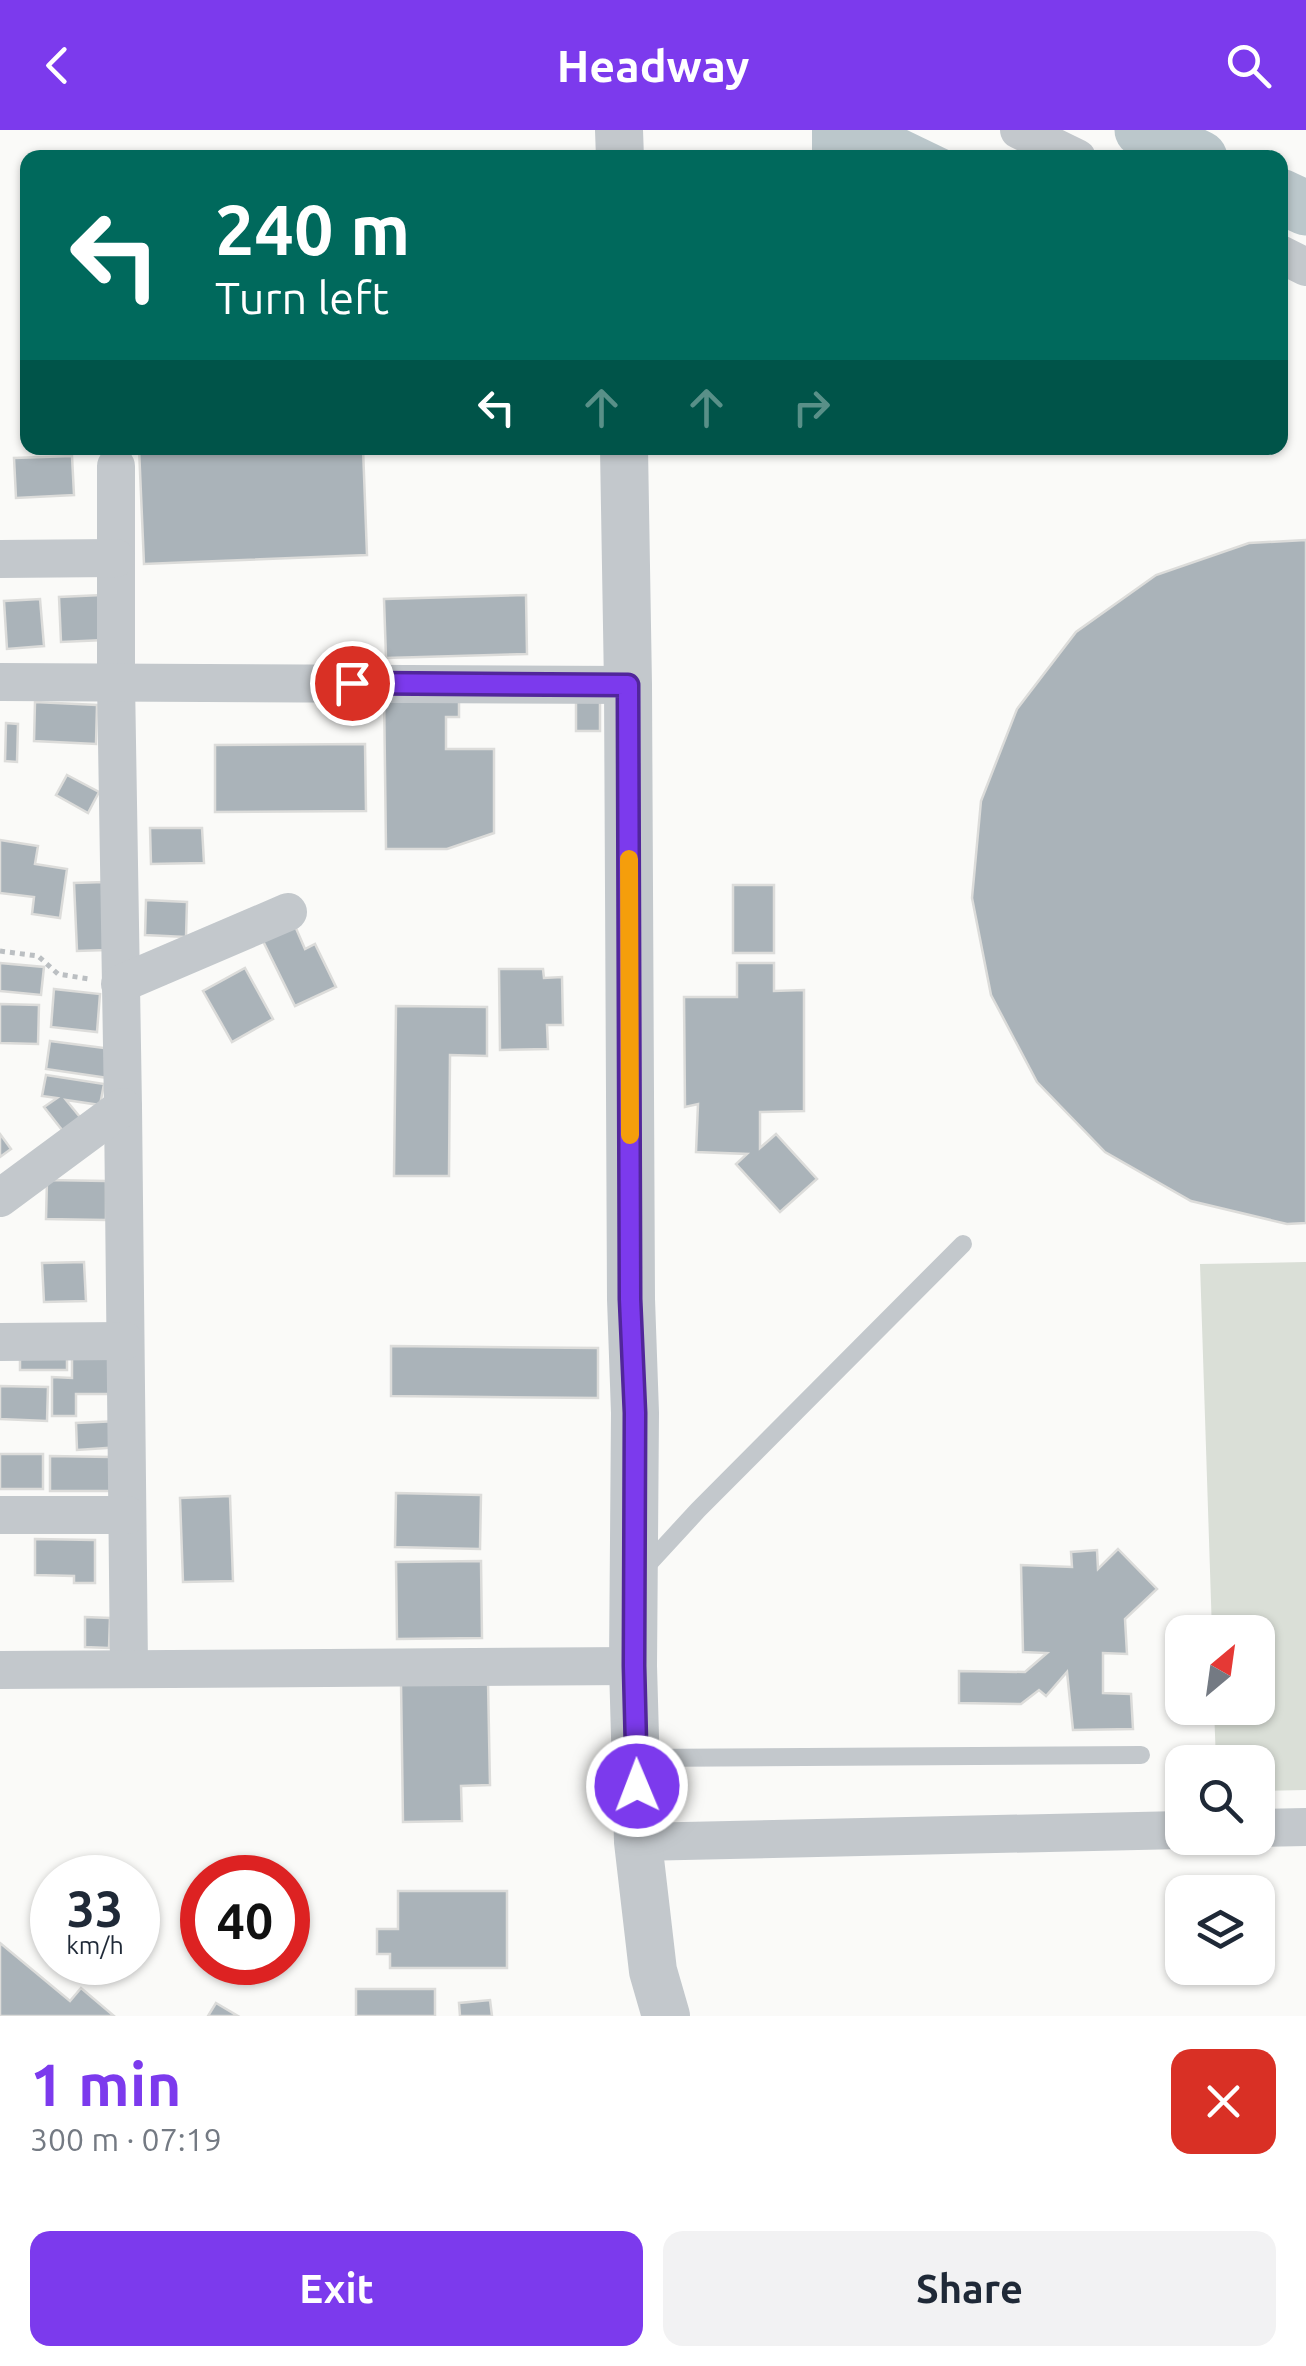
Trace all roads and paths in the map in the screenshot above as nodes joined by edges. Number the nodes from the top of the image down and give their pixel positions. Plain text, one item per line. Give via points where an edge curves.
1 (1019, 130) edge
2 (1060, 150) edge
3 (624, 455) edge
4 (116, 466) dead end
5 (116, 558) junction
6 (0, 559) edge
7 (116, 681) junction
8 (0, 682) edge
9 (628, 685) junction
10 (288, 912) dead end
11 (0, 951) edge
12 (120, 984) junction
13 (123, 1108) junction
14 (0, 1198) edge
15 (963, 1244) dead end
16 (125, 1340) junction
17 (0, 1342) edge
18 (127, 1515) junction
19 (0, 1516) edge
20 (634, 1580) junction
21 (634, 1666) junction
22 (128, 1668) junction
23 (0, 1670) edge
24 (1141, 1755) dead end
25 (636, 1758) junction
26 (1306, 1827) edge
27 (1275, 1828) edge
28 (1165, 1830) edge
29 (638, 1842) junction
30 (666, 2016) edge

1 - 2 street
3 - 9 street
4 - 5 street
5 - 6 street
5 - 7 street
7 - 8 street
7 - 9 street
7 - 12 street
9 - 20 street
10 - 12 street
11 - 12 path via 38,956 58,974
12 - 13 street
13 - 14 street
13 - 16 street
15 - 20 lane
16 - 17 street
16 - 18 street
18 - 19 street
18 - 22 street
20 - 21 street
21 - 22 street
21 - 25 street
22 - 23 street
24 - 25 lane
25 - 29 street
26 - 27 street
28 - 29 street
29 - 30 street via 653,1971

